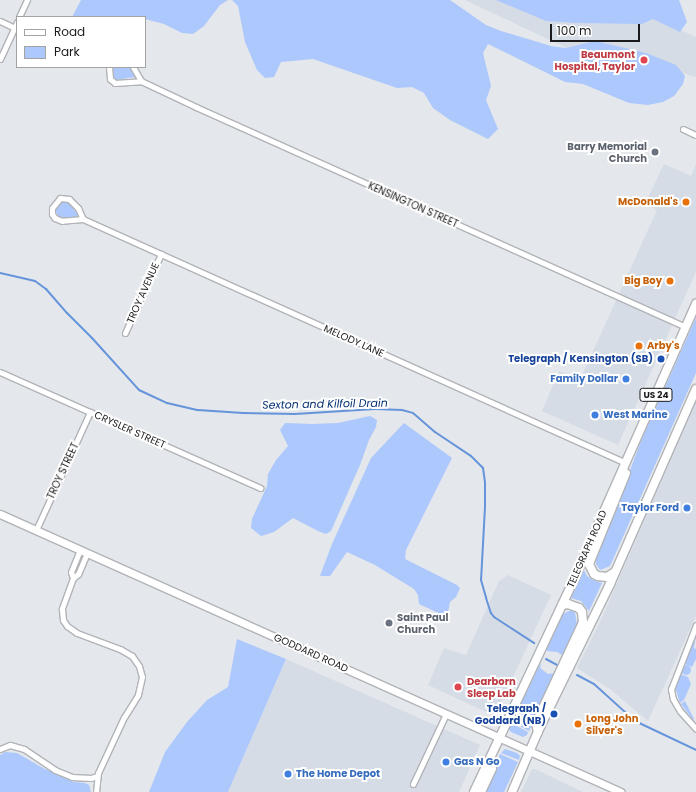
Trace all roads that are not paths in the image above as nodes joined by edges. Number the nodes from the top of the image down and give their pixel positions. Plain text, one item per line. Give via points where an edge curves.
1 (27, 0) edge
2 (19, 16) edge
3 (0, 21) edge
4 (16, 25) edge
5 (0, 60) edge
6 (109, 68) edge
7 (134, 68) edge
8 (141, 81) junction
9 (683, 129) dead end
10 (696, 135) edge
11 (83, 218) junction
12 (161, 254) junction
13 (696, 304) edge
14 (686, 327) junction
15 (126, 333) dead end
16 (0, 372) edge
17 (696, 389) edge
18 (90, 412) junction
19 (632, 448) junction
20 (626, 463) junction
21 (260, 488) dead end
22 (0, 514) edge
23 (36, 530) junction
24 (80, 550) junction
25 (87, 553) junction
26 (615, 572) junction
27 (73, 578) junction
28 (562, 605) junction
29 (696, 625) edge
30 (446, 714) junction
31 (696, 729) edge
32 (538, 732) junction
33 (499, 738) junction
34 (0, 749) edge
35 (530, 751) junction
36 (491, 755) junction
37 (97, 776) junction
38 (413, 784) dead end
39 (96, 792) edge
40 (474, 792) edge
41 (481, 792) edge
42 (512, 792) edge
43 (621, 792) edge

1 - 2 street
3 - 4 street
4 - 5 street
6 - 8 street, KENSINGTON STREET via 110,78 115,83
7 - 8 street
8 - 14 street, KENSINGTON STREET
9 - 10 street
11 - 11 street via 74,203 64,197 56,201 52,208 55,218 62,221
11 - 12 street, MELODY LANE
12 - 15 street, TROY AVENUE
12 - 20 street, MELODY LANE
13 - 14 main road, TELEGRAPH ROAD / US 24
14 - 19 main road, TELEGRAPH ROAD / US 24
16 - 18 street, CRYSLER STREET
17 - 26 main road
18 - 21 street, CRYSLER STREET
18 - 23 street, TROY STREET
19 - 20 main road, TELEGRAPH ROAD / US 24
19 - 26 main road via 623,483 589,564 598,576 607,577
20 - 28 main road, TELEGRAPH ROAD / US 24
22 - 23 main road, GODDARD ROAD
23 - 24 main road, GODDARD ROAD
24 - 25 main road, GODDARD ROAD
24 - 27 street via 71,572
25 - 27 street via 78,574
25 - 30 main road, GODDARD ROAD
26 - 32 main road
27 - 37 street via 62,609 64,622 77,633 132,656 139,666 142,677 138,696 124,717
28 - 32 main road via 568,604 579,608 582,612 582,622 536,723
28 - 33 main road, TELEGRAPH ROAD / US 24
29 - 31 street via 671,685 671,694 676,705
30 - 33 main road, GODDARD ROAD
30 - 38 street
32 - 35 main road
33 - 35 main road, GODDARD ROAD
33 - 36 main road, TELEGRAPH ROAD / US 24
34 - 37 street via 10,745 24,749 56,770 72,776
35 - 42 main road
35 - 43 main road, GODDARD ROAD
36 - 40 main road, TELEGRAPH ROAD / US 24
36 - 41 main road via 492,768
37 - 39 street

